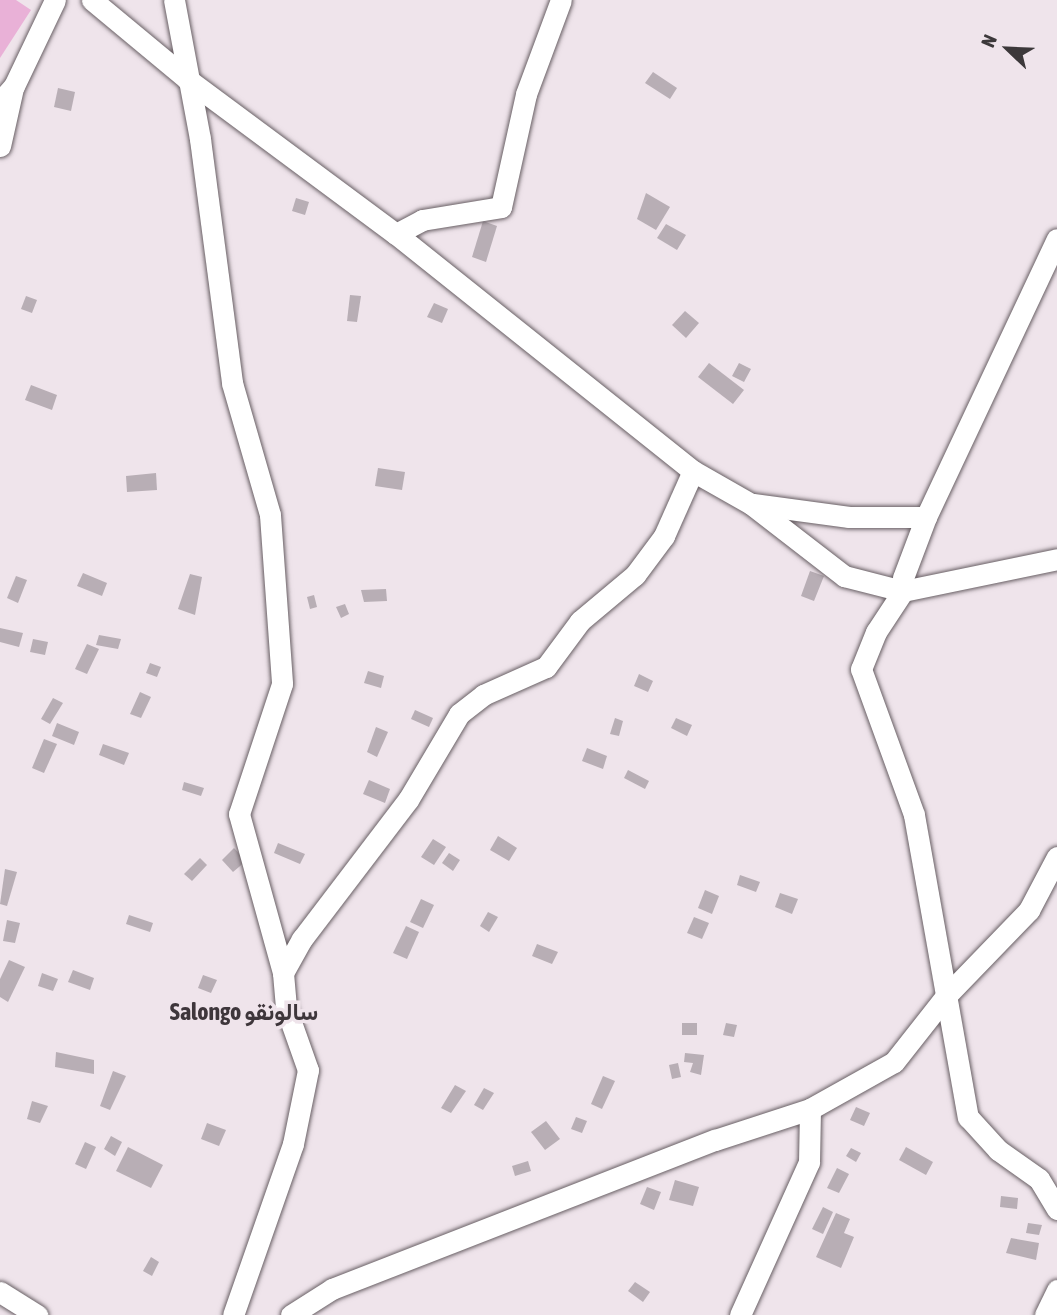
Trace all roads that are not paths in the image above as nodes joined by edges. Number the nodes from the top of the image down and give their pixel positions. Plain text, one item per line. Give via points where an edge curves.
1 (55, 0) edge
2 (92, 0) edge
3 (174, 0) edge
4 (561, 0) edge
5 (187, 79) junction
6 (7, 94) edge
7 (0, 146) edge
8 (396, 234) junction
9 (1057, 239) edge
10 (693, 471) junction
11 (751, 504) junction
12 (926, 517) junction
13 (1057, 559) edge
14 (903, 591) junction
15 (1057, 857) edge
16 (283, 973) junction
17 (946, 996) junction
18 (810, 1109) junction
19 (1057, 1209) edge
20 (1057, 1290) edge
21 (0, 1292) edge
22 (37, 1315) edge
23 (233, 1315) edge
24 (291, 1315) edge
25 (740, 1315) edge
26 (1045, 1315) edge

1 - 6 street
2 - 5 street
3 - 5 street
4 - 8 street via 526,94 501,207 422,220
5 - 8 street
5 - 16 street via 200,139 232,383 270,515 282,684 239,814
6 - 7 street
8 - 10 street
9 - 12 street
10 - 11 street
10 - 16 street via 664,536 635,575 580,621 546,667 483,695 459,714 408,800 302,939
11 - 12 street via 849,517
11 - 14 street via 844,576
12 - 14 street via 903,578
13 - 14 street
14 - 17 street via 876,632 861,669 914,815
15 - 17 street via 1029,910
16 - 23 street via 286,1008 308,1070 293,1144
17 - 18 street via 894,1062
17 - 19 street via 968,1116 998,1150 1039,1179
18 - 24 street via 715,1140 332,1289
18 - 25 street via 809,1162
20 - 26 street
21 - 22 street

